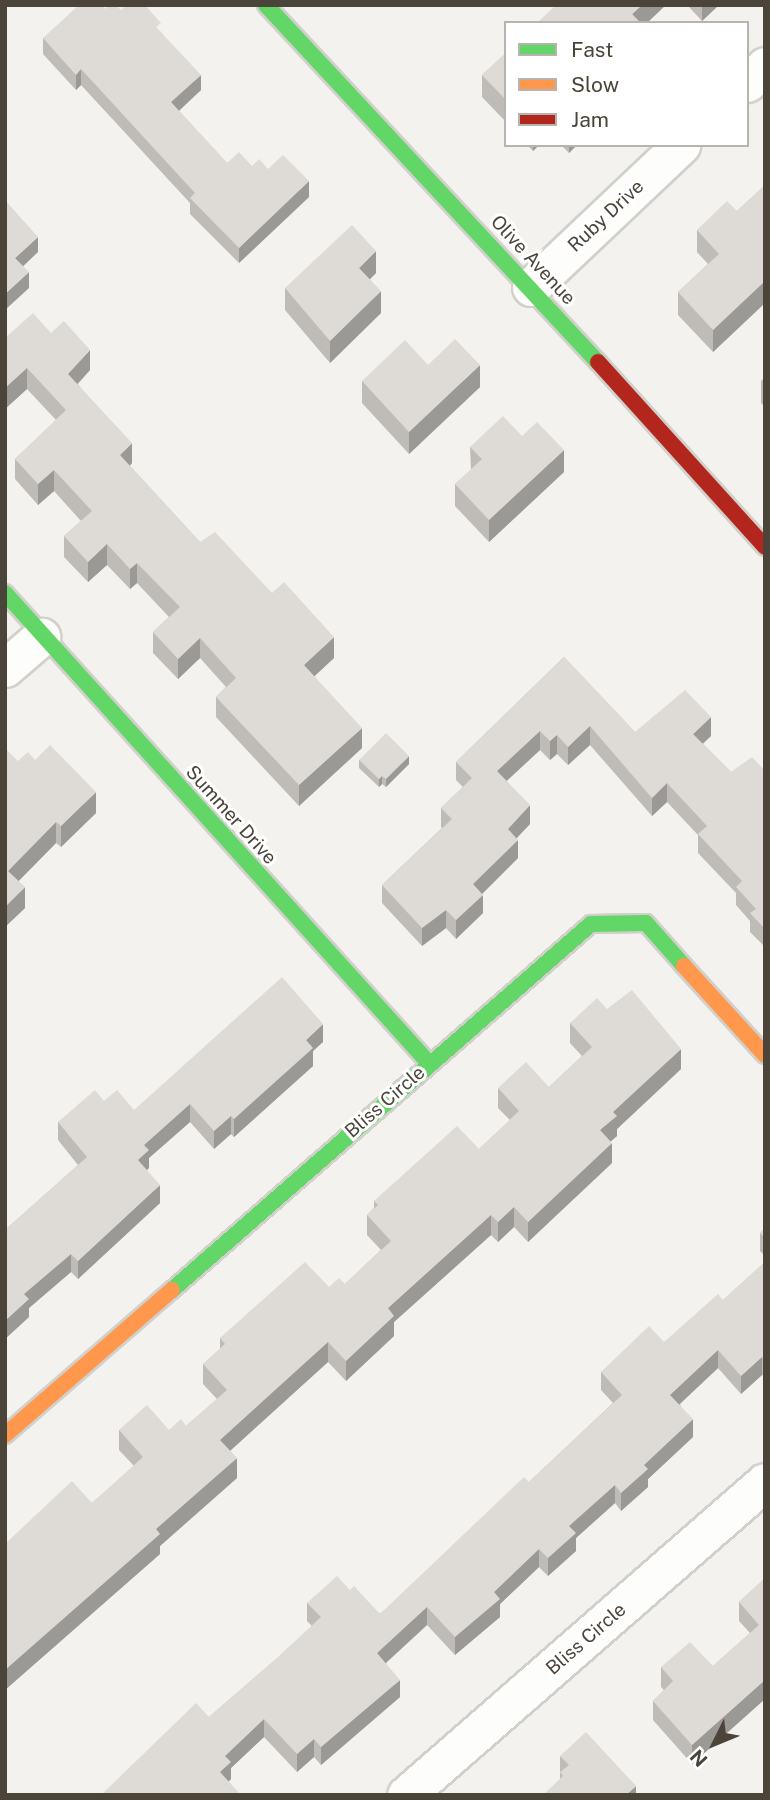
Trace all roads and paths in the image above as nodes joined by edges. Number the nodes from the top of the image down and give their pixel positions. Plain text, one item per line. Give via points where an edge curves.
1 (266, 5) edge
2 (765, 66) edge
3 (749, 81) edge
4 (679, 147) edge
5 (531, 287) junction
6 (765, 547) edge
7 (5, 593) edge
8 (41, 637) junction
9 (5, 668) edge
10 (765, 1055) edge
11 (429, 1063) junction
12 (5, 1435) edge
13 (765, 1482) edge
14 (406, 1795) edge

1 - 5 street, Olive Avenue
2 - 3 street
4 - 5 street, Ruby Drive
5 - 6 street, Olive Avenue
7 - 8 street, Summer Drive
8 - 9 street
8 - 11 street, Summer Drive
10 - 11 street, Bliss Circle via 646,923 591,924
11 - 12 street, Bliss Circle
13 - 14 street, Bliss Circle

